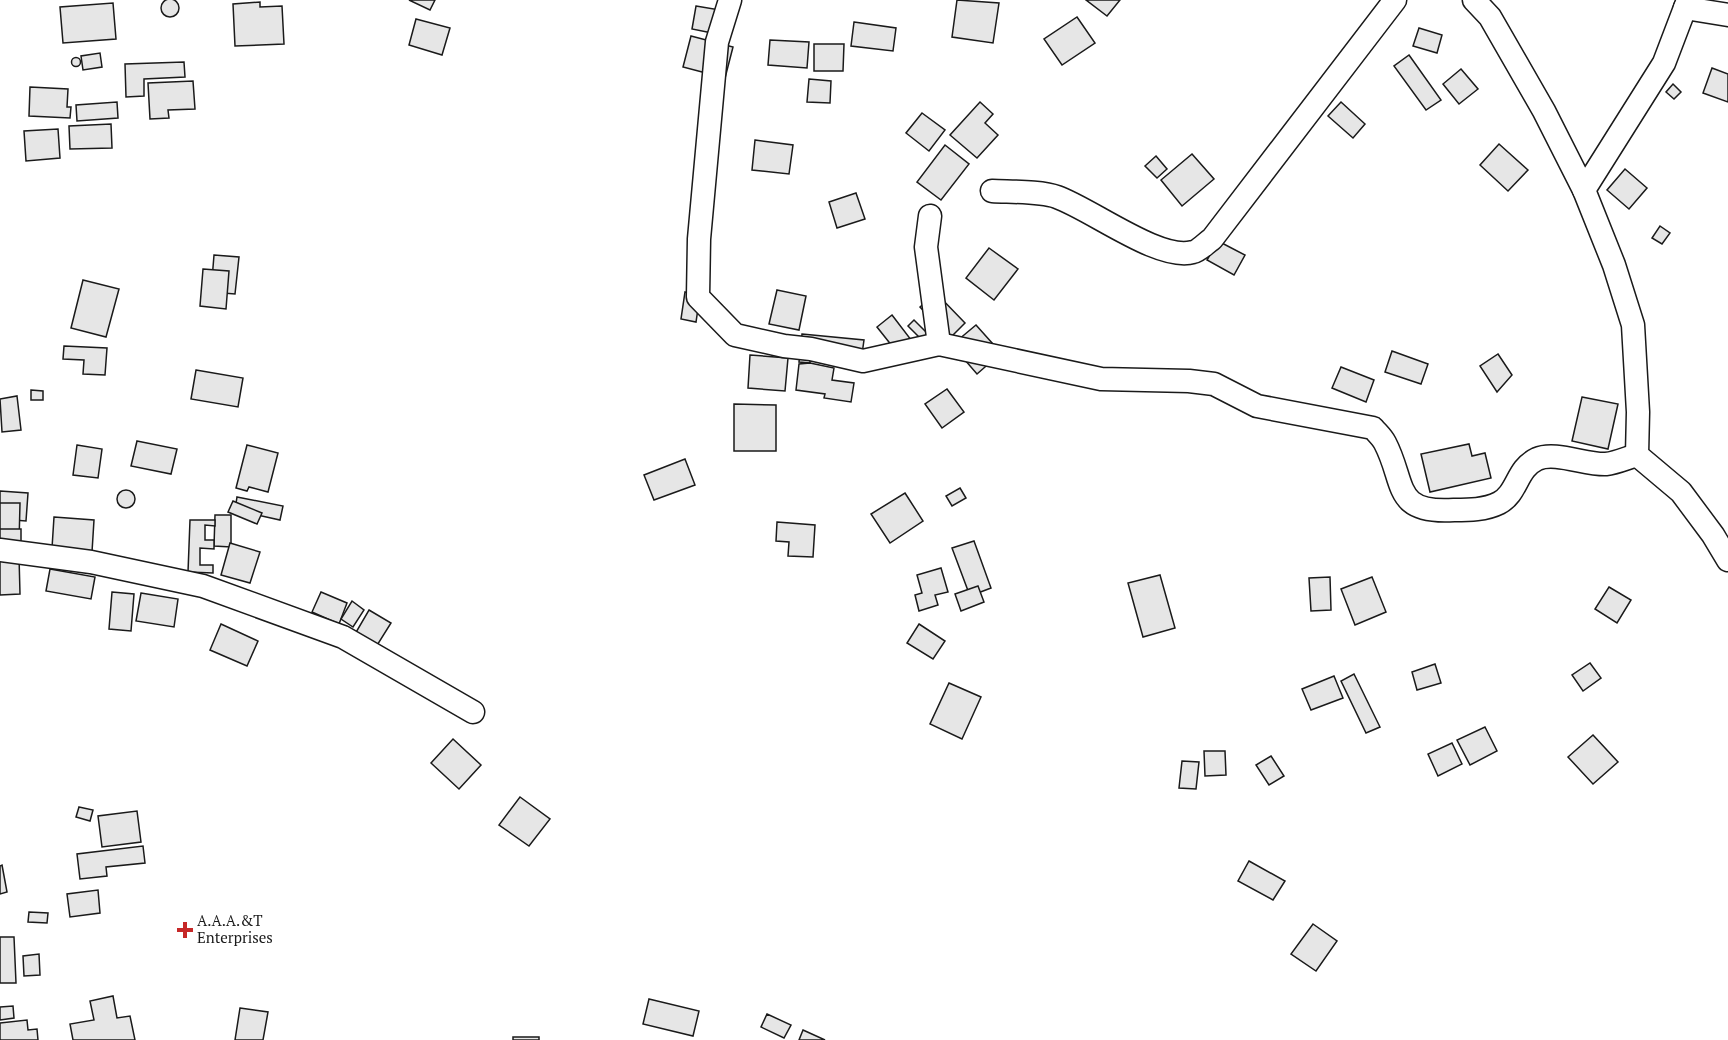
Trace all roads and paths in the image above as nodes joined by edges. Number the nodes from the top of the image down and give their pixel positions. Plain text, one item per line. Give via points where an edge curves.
1 (730, 0) edge
2 (1395, 0) edge
3 (1473, 0) edge
4 (1686, 4) edge
5 (1496, 8) edge
6 (1728, 15) edge
7 (1584, 190) junction
8 (992, 191) dead end
9 (930, 216) dead end
10 (939, 344) junction
11 (1636, 455) junction
12 (0, 550) edge
13 (1728, 560) edge
14 (473, 712) dead end

1 - 10 street via 717,42 699,239 698,297 735,335 784,346 863,361
2 - 8 street via 1212,239 1193,252 1162,250 1055,196
3 - 5 street
4 - 6 street
4 - 7 street via 1664,63
5 - 7 street
7 - 11 street via 1633,325
9 - 10 street via 926,247
10 - 11 street via 1101,379 1214,384 1257,406 1373,428 1384,442 1403,494 1417,506 1436,511 1484,509 1501,502 1524,468 1539,458 1607,464
11 - 13 street via 1681,492
12 - 14 street via 91,561 203,586 343,637

